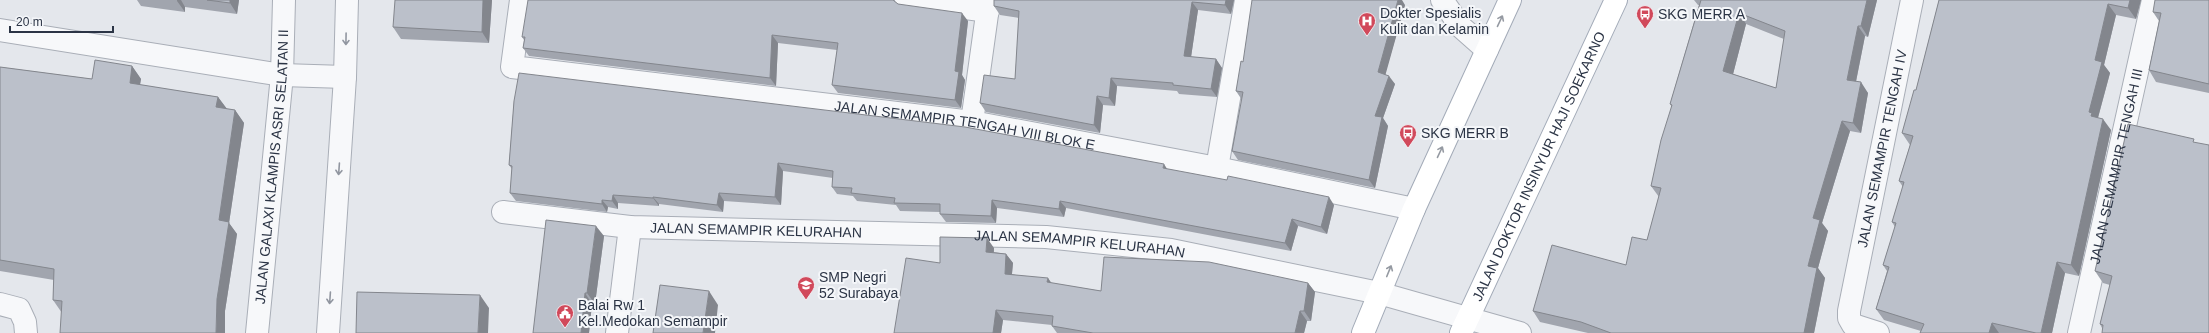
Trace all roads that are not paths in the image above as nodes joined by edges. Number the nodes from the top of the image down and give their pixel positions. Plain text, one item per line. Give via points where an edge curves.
1 (284, 0) edge
2 (347, 0) edge
3 (521, 0) edge
4 (906, 0) edge
5 (1246, 0) edge
6 (1442, 0) edge
7 (1510, 0) edge
8 (1616, 0) edge
9 (1912, 0) edge
10 (2153, 0) edge
11 (988, 6) edge
12 (0, 30) edge
13 (1487, 50) junction
14 (282, 75) junction
15 (345, 77) junction
16 (972, 122) junction
17 (1217, 168) junction
18 (1414, 209) junction
19 (503, 212) dead end
20 (630, 227) junction
21 (1380, 294) junction
22 (0, 304) edge
23 (1464, 326) edge
24 (1852, 329) edge
25 (26, 333) edge
26 (258, 333) edge
27 (328, 333) edge
28 (617, 333) edge
29 (1363, 333) edge
30 (1520, 333) edge
31 (1878, 333) edge
32 (2079, 333) edge

1 - 14 street, JALAN GALAXI KLAMPIS ASRI SELATAN II
2 -> 15 street
3 - 16 street, JALAN SEMAMPIR TENGAH VIII BLOK E via 512,67
4 - 11 street
5 - 17 street
6 - 13 street via 1461,27
13 -> 7 main road
8 - 23 main road, JALAN DOKTOR INSINYUR HAJI SOEKARNO
9 - 24 street, JALAN SEMAMPIR TENGAH IV via 1852,297 1849,318
10 - 32 street, JALAN SEMAMPIR TENGAH III
11 - 16 street
12 - 14 street
18 -> 13 main road
14 - 15 street
14 - 26 street, JALAN GALAXI KLAMPIS ASRI SELATAN II
15 -> 27 street
16 - 17 street, JALAN SEMAMPIR TENGAH VIII BLOK E
17 - 18 street, JALAN SEMAMPIR TENGAH VIII BLOK E
21 -> 18 main road
19 - 20 street, JALAN SEMAMPIR KELURAHAN
20 - 21 street, JALAN SEMAMPIR KELURAHAN via 1046,237 1171,250
20 - 28 street
21 - 23 street, JALAN SEMAMPIR KELURAHAN
21 - 29 main road
22 - 25 street via 19,309 25,322
23 - 30 street, JALAN SEMAMPIR KELURAHAN
24 - 31 street

